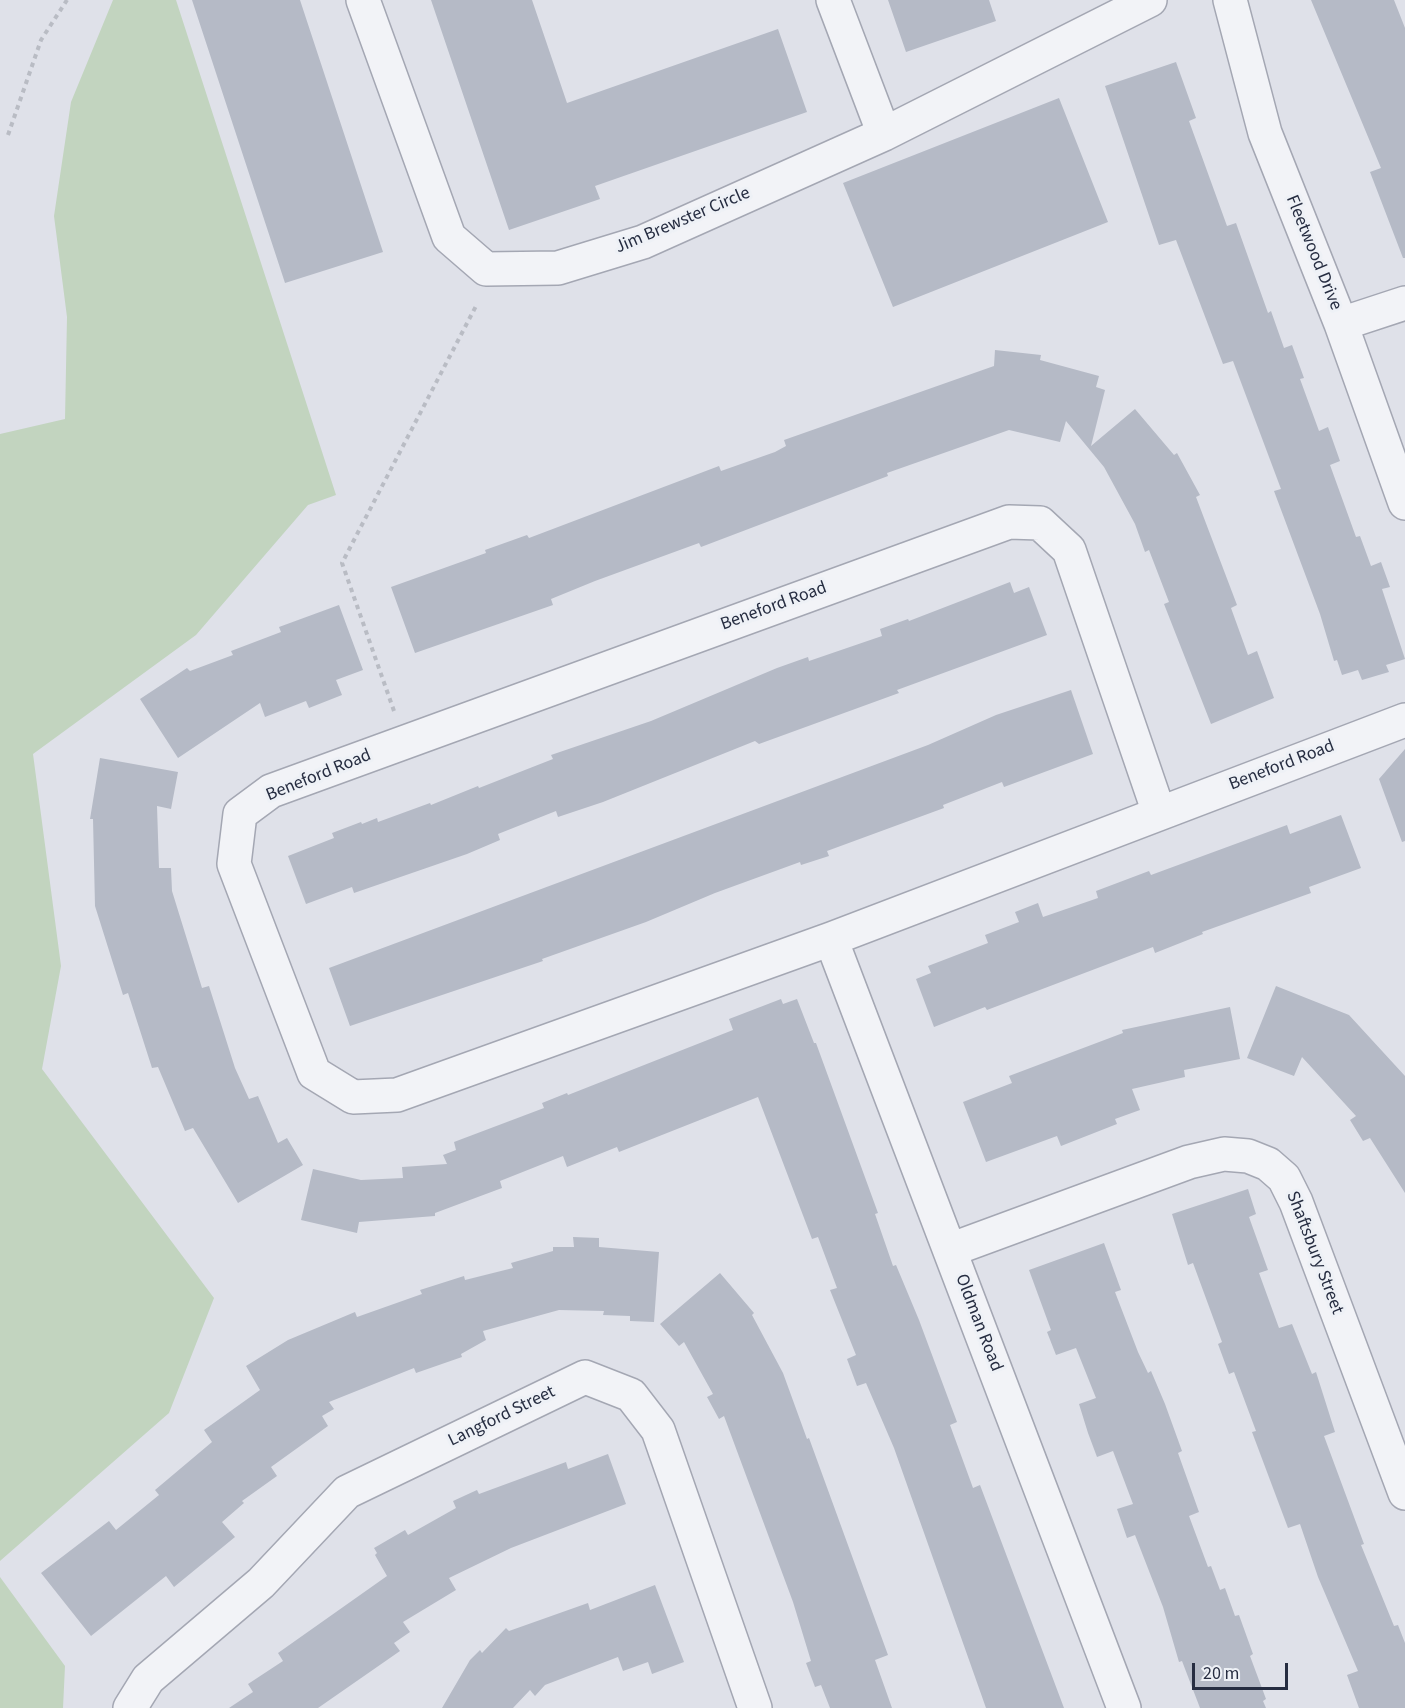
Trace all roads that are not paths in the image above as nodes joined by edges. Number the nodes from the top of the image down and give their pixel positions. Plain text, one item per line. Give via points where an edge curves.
1 (363, 0) edge
2 (833, 0) edge
3 (1150, 0) edge
4 (1230, 0) edge
5 (884, 134) junction
6 (1405, 303) edge
7 (1341, 324) junction
8 (1405, 503) edge
9 (1405, 720) edge
10 (1159, 813) junction
11 (831, 939) junction
12 (950, 1250) junction
13 (1405, 1493) edge
14 (130, 1708) edge
15 (755, 1708) edge
16 (1124, 1708) edge

1 - 5 street, Jim Brewster Circle via 449,237 486,269 558,267 643,242
2 - 5 street
3 - 5 street, Jim Brewster Circle
4 - 7 street, Fleetwood Drive via 1265,133
6 - 7 street
7 - 8 street, Fleetwood Drive
9 - 10 street, Beneford Road
10 - 11 street, Beneford Road
10 - 11 street, Beneford Road via 1069,550 1040,523 1009,522 271,791 240,814 234,864 314,1073 353,1097 397,1095
11 - 12 street, Oldman Road
12 - 13 street, Shaftsbury Street via 1189,1162 1224,1154 1248,1156 1268,1164 1284,1179 1296,1202
12 - 16 street, Oldman Road
14 - 15 street, Langford Street via 148,1679 261,1582 347,1491 585,1377 631,1395 658,1430

